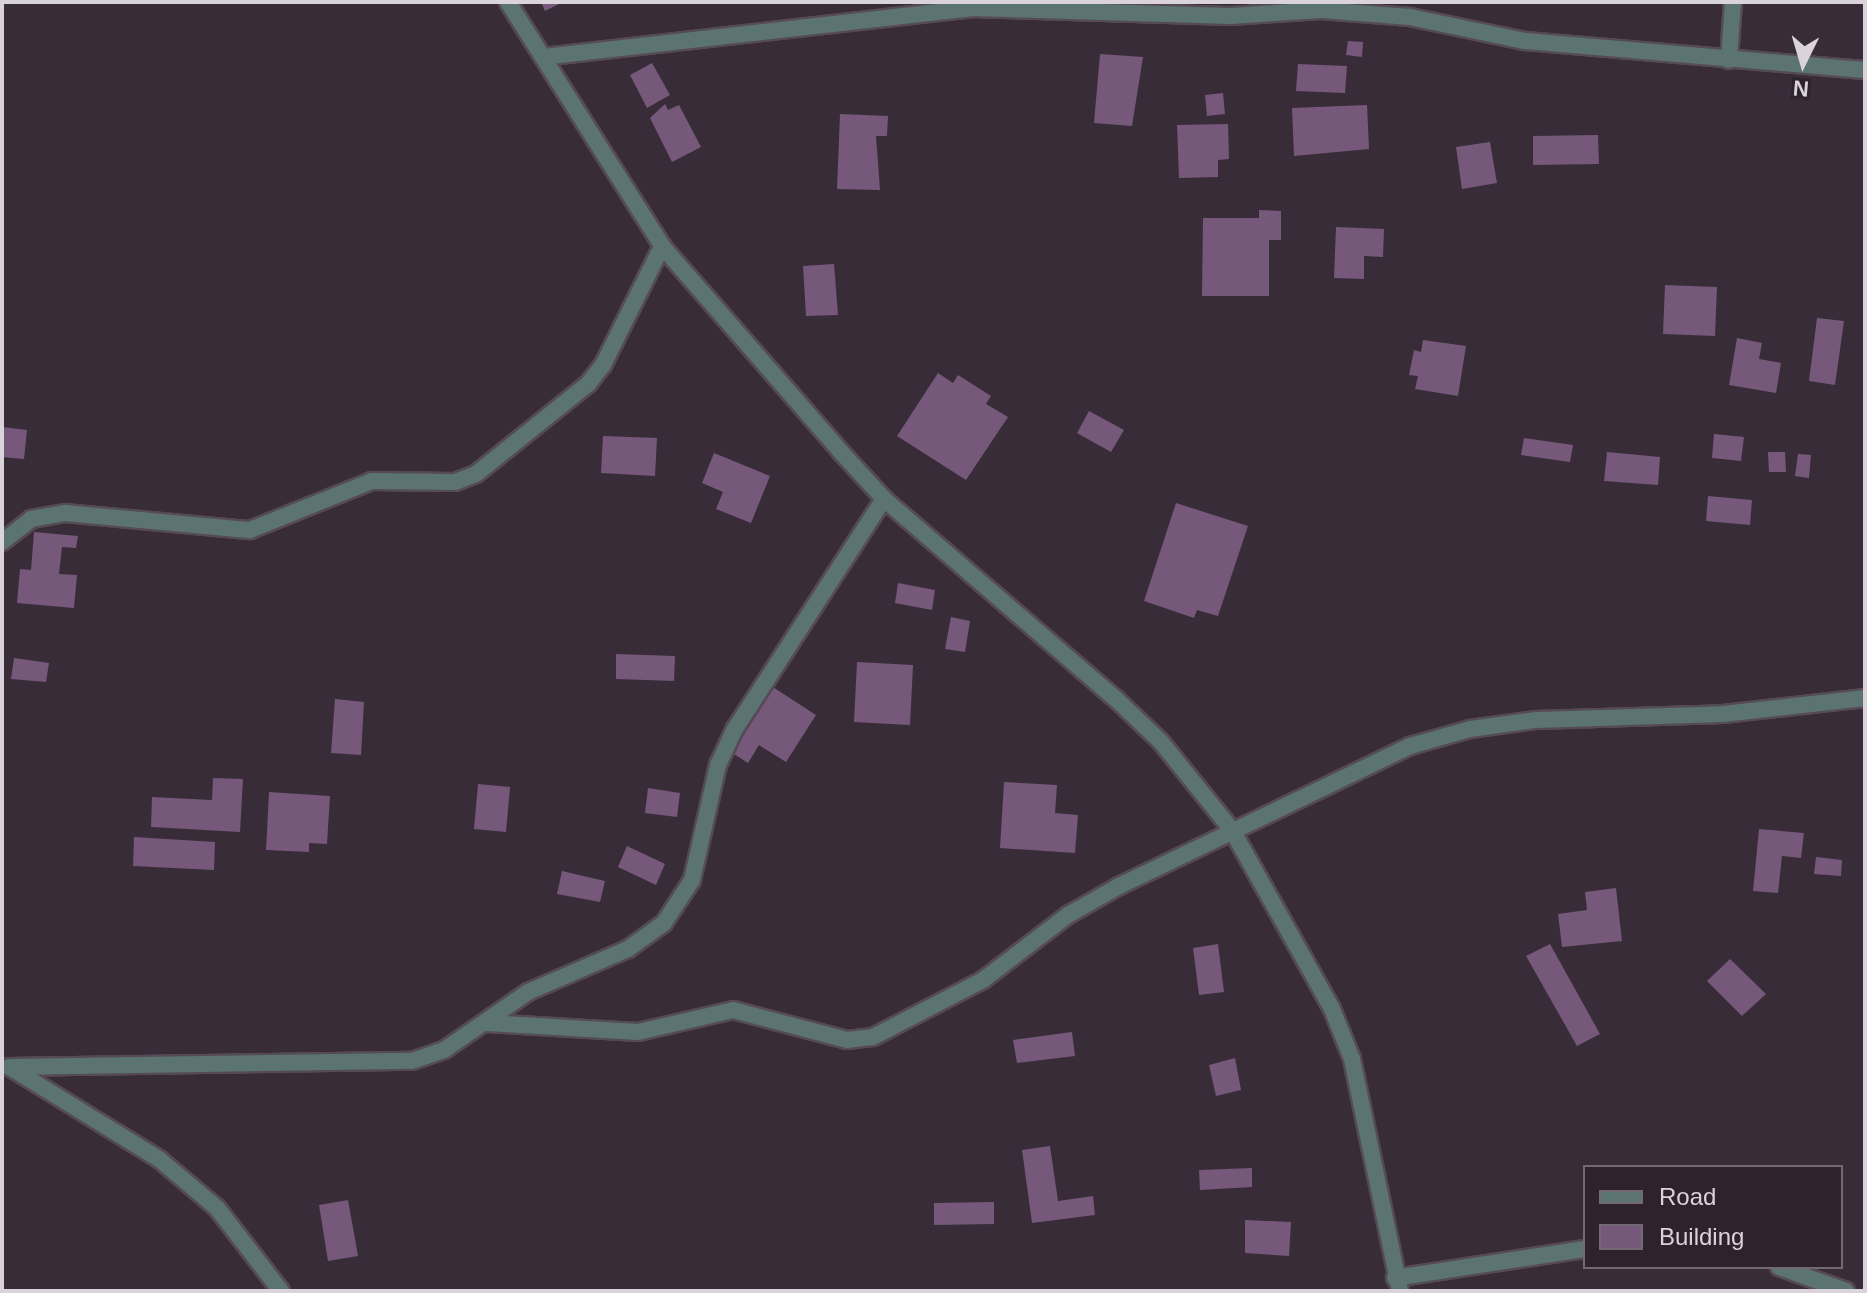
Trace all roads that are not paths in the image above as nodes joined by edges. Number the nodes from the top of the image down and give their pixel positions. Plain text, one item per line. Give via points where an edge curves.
1 (508, 2) edge
2 (1733, 2) edge
3 (1281, 6) edge
4 (543, 57) junction
5 (1729, 60) junction
6 (1865, 70) edge
7 (662, 246) junction
8 (884, 499) junction
9 (2, 542) edge
10 (1865, 698) edge
11 (1232, 830) junction
12 (487, 1023) junction
13 (6, 1065) edge
14 (1583, 1249) edge
15 (1785, 1269) edge
16 (1397, 1284) edge
17 (281, 1291) edge
18 (1846, 1291) edge

1 - 4 street
2 - 5 street
3 - 4 street via 1230,16 972,8
3 - 5 street via 1372,12 1525,41
4 - 7 street
5 - 6 street
7 - 8 street
7 - 9 street via 615,344 588,384 476,474 455,482 363,483 250,530 65,513 31,519
8 - 11 street via 1116,699 1161,742
8 - 12 street via 735,729 718,765 692,880 664,923 628,949 528,992
10 - 11 street via 1723,714 1536,720 1470,729 1410,746
11 - 12 street via 1068,915 983,980 873,1037 847,1040 733,1010 638,1032
11 - 16 street via 1332,1009 1352,1059
12 - 13 street via 444,1050 412,1061
13 - 17 street via 159,1159 217,1208
14 - 16 street
15 - 18 street

